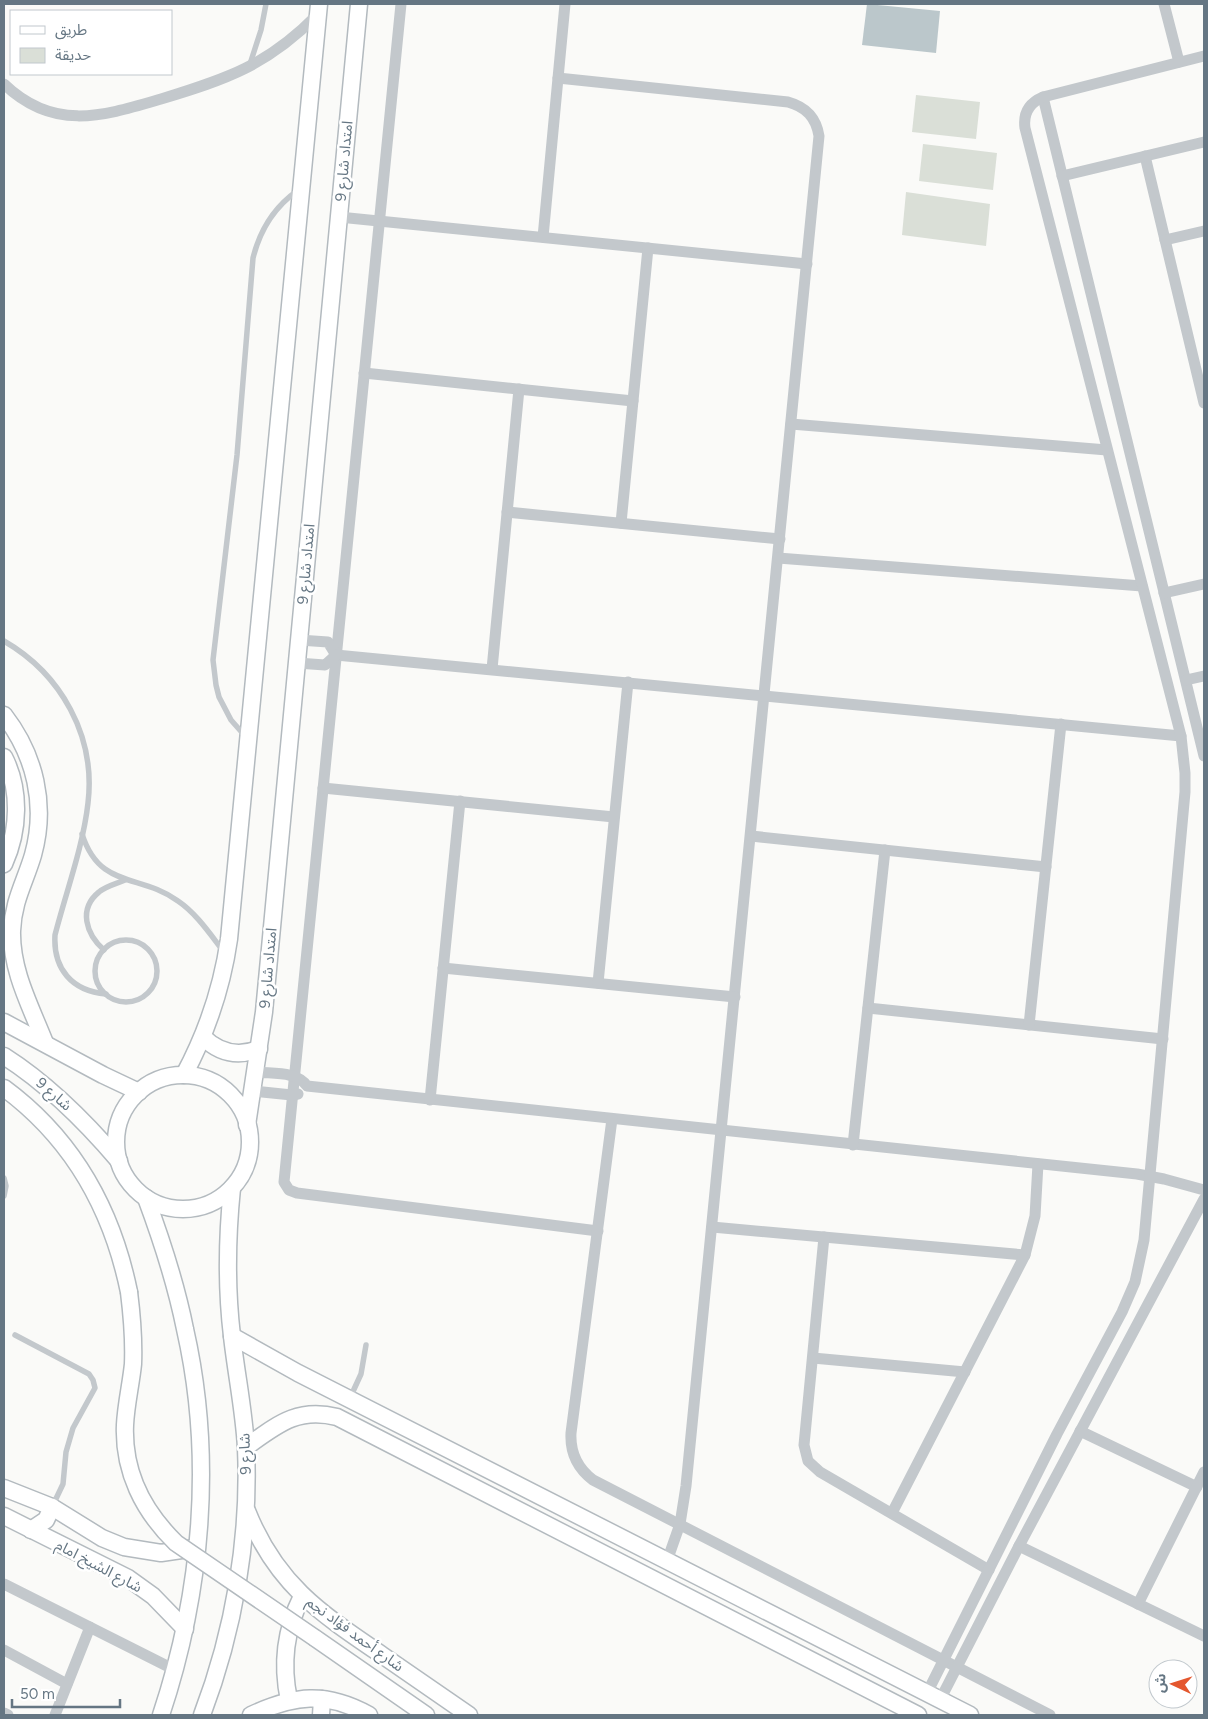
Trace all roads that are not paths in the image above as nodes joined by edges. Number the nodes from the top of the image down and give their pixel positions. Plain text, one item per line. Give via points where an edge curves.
1 (266, 4) edge
2 (359, 4) edge
3 (401, 4) edge
4 (565, 4) edge
5 (1164, 4) edge
6 (318, 9) edge
7 (1204, 56) edge
8 (1180, 62) junction
9 (248, 68) junction
10 (558, 78) junction
11 (4, 84) edge
12 (1043, 97) junction
13 (1204, 142) edge
14 (1145, 156) junction
15 (1062, 176) junction
16 (301, 188) junction
17 (339, 217) junction
18 (379, 221) junction
19 (1204, 231) edge
20 (543, 237) junction
21 (1165, 240) junction
22 (648, 248) junction
23 (807, 264) junction
24 (364, 373) junction
25 (519, 389) junction
26 (633, 401) junction
27 (1204, 403) edge
28 (791, 424) junction
29 (1107, 450) junction
30 (507, 512) junction
31 (621, 523) junction
32 (780, 539) junction
33 (778, 558) junction
34 (1204, 584) edge
35 (1142, 586) junction
36 (1164, 593) junction
37 (299, 640) junction
38 (4, 641) edge
39 (336, 654) junction
40 (297, 663) junction
41 (492, 668) junction
42 (1204, 676) edge
43 (1186, 680) junction
44 (628, 682) junction
45 (764, 695) junction
46 (4, 715) edge
47 (1061, 724) junction
48 (1181, 736) junction
49 (248, 738) junction
50 (1204, 756) edge
51 (4, 757) edge
52 (323, 788) junction
53 (460, 802) junction
54 (614, 817) junction
55 (82, 834) junction
56 (751, 836) junction
57 (885, 850) junction
58 (4, 864) edge
59 (1046, 867) junction
60 (125, 880) junction
61 (104, 950) junction
62 (227, 955) junction
63 (443, 968) junction
64 (598, 983) junction
65 (106, 994) junction
66 (735, 997) junction
67 (868, 1008) junction
68 (4, 1022) edge
69 (1029, 1025) junction
70 (203, 1037) junction
71 (1163, 1039) junction
72 (45, 1043) junction
73 (259, 1049) junction
74 (4, 1056) edge
75 (256, 1072) junction
76 (184, 1075) junction
77 (294, 1076) junction
78 (307, 1086) junction
79 (4, 1088) edge
80 (253, 1091) junction
81 (139, 1092) junction
82 (292, 1095) junction
83 (430, 1100) junction
84 (612, 1119) junction
85 (248, 1124) junction
86 (722, 1131) junction
87 (853, 1145) junction
88 (119, 1161) junction
89 (1038, 1164) junction
90 (1150, 1176) junction
91 (4, 1178) edge
92 (232, 1188) junction
93 (1204, 1190) edge
94 (4, 1196) edge
95 (146, 1198) junction
96 (1204, 1199) edge
97 (712, 1227) junction
98 (598, 1231) junction
99 (824, 1237) junction
100 (1025, 1255) junction
101 (15, 1335) dead end
102 (232, 1336) junction
103 (366, 1345) dead end
104 (813, 1358) junction
105 (965, 1372) junction
106 (349, 1400) junction
107 (1069, 1412) junction
108 (1083, 1426) junction
109 (1057, 1434) junction
110 (424, 1437) junction
111 (1074, 1443) junction
112 (246, 1447) junction
113 (413, 1456) junction
114 (1204, 1472) edge
115 (1197, 1487) junction
116 (4, 1488) edge
117 (52, 1507) junction
118 (246, 1508) junction
119 (892, 1513) junction
120 (4, 1516) edge
121 (680, 1524) junction
122 (32, 1530) junction
123 (1019, 1546) junction
124 (197, 1547) junction
125 (667, 1561) junction
126 (989, 1570) junction
127 (4, 1584) edge
128 (302, 1596) junction
129 (1138, 1604) junction
130 (90, 1627) junction
131 (185, 1629) junction
132 (1204, 1636) edge
133 (4, 1650) edge
134 (943, 1661) junction
135 (957, 1668) junction
136 (175, 1670) junction
137 (67, 1684) junction
138 (934, 1697) junction
139 (322, 1699) junction
140 (289, 1700) junction
141 (4, 1713) edge
142 (8, 1715) edge
143 (55, 1715) edge
144 (161, 1715) edge
145 (202, 1715) edge
146 (251, 1715) edge
147 (321, 1715) edge
148 (369, 1715) edge
149 (426, 1715) edge
150 (470, 1715) edge
151 (918, 1715) edge
152 (970, 1715) edge
153 (1050, 1715) edge

1 - 9 lane
2 - 17 street, امتداد شارع 9
3 - 18 street
4 - 10 street
5 - 8 street
6 - 9 street via 292,39
6 - 16 street
7 - 8 street
8 - 12 street
9 - 11 street via 204,86 112,113 87,116 63,115 40,108
10 - 20 street
10 - 23 street via 788,102 802,107 816,122 819,136
12 - 15 street
12 - 29 street via 1029,106 1025,128
13 - 14 street
14 - 15 street
14 - 21 street
15 - 36 street
16 - 49 street
16 - 49 lane via 278,206 269,218 253,258 237,455 213,648 219,698 231,720
17 - 18 street
17 - 37 street, امتداد شارع 9
18 - 20 street
18 - 24 street
19 - 21 street
20 - 22 street
21 - 27 street
22 - 23 street
22 - 26 street
23 - 28 street
24 - 25 street
24 - 39 street
25 - 26 street
25 - 30 street
26 - 31 street
28 - 29 street
28 - 32 street
29 - 35 street
30 - 31 street
30 - 41 street
31 - 32 street
32 - 33 street
33 - 35 street
33 - 45 street
34 - 36 street
35 - 48 street
36 - 43 street
37 - 39 street via 328,642
37 - 40 street, امتداد شارع 9
38 - 55 lane via 48,676 66,700 79,728 89,772
39 - 40 street via 325,665
39 - 41 street
39 - 52 street
40 - 73 street, امتداد شارع 9
41 - 44 street
42 - 43 street
43 - 50 street
44 - 45 street
44 - 54 street
45 - 47 street
45 - 56 street
46 - 72 street via 28,755 37,788 37,839 16,900 12,931 18,976
47 - 48 street
47 - 59 street
48 - 71 street via 1185,792
49 - 62 street
51 - 58 street via 16,807 13,839
52 - 53 street
52 - 77 street
53 - 54 street
53 - 63 street
54 - 64 street
55 - 60 lane via 94,859 108,872
55 - 65 lane via 55,936 55,952 64,974 76,985 90,992
56 - 57 street
56 - 66 street
57 - 59 street
57 - 67 street
59 - 69 street
60 - 61 lane via 99,892 90,903 86,917 89,931
60 - 62 lane via 157,889 179,901
61 - 65 lane via 96,964 96,972 100,987
61 - 65 lane via 117,941 133,940 147,948 156,961 157,969 154,985 136,1000 120,1001
62 - 70 street
63 - 64 street
63 - 83 street
64 - 66 street
66 - 86 street
67 - 69 street
67 - 87 street
68 - 72 street
69 - 71 street
70 - 73 street via 217,1048 233,1054
70 - 76 street
71 - 90 street
72 - 81 street
73 - 75 street, امتداد شارع 9
74 - 88 street, شارع 9 via 78,1115
75 - 77 street
75 - 80 street, امتداد شارع 9
76 - 81 street via 155,1081
76 - 85 street via 205,1079 224,1089 239,1105
77 - 78 street
77 - 82 street
78 - 82 street via 301,1093
78 - 83 street
79 - 149 street, bridge via 48,1126 63,1144 101,1203 113,1232 132,1315 133,1362 125,1442 131,1474 144,1505 176,1543
80 - 82 street
80 - 85 street, امتداد شارع 9
81 - 88 street via 125,1109 117,1129
82 - 98 street via 284,1177 286,1186 293,1192
83 - 84 street
84 - 86 street
84 - 98 street
85 - 92 street via 248,1158
86 - 87 street
86 - 97 street
87 - 89 street
88 - 95 street via 129,1182
89 - 90 street
89 - 100 street via 1035,1216
90 - 93 street
90 - 107 street via 1142,1254 1135,1282
91 - 94 lane
92 - 95 street via 213,1202 190,1209 167,1207
92 - 102 street, شارع 9 via 228,1262
95 - 124 street via 178,1297 197,1399 201,1468
96 - 108 street
97 - 99 street
97 - 121 street
98 - 121 street via 571,1433 572,1451 580,1468 593,1480
99 - 100 street
99 - 104 street
100 - 105 street
101 - 117 lane via 89,1374 95,1384 73,1428 66,1452 63,1484
102 - 106 street
102 - 112 street, شارع 9
103 - 106 lane via 362,1374
104 - 105 street
104 - 119 street via 804,1445 808,1461 815,1469
105 - 119 street
106 - 110 street
107 - 108 street via 1082,1414
107 - 109 street
108 - 111 street
108 - 115 street
109 - 111 street via 1066,1442
109 - 126 street
110 - 113 street
110 - 125 street
111 - 123 street
112 - 113 street via 281,1422 299,1415 318,1414 337,1417
112 - 118 street, شارع 9
113 - 151 street
114 - 115 street
115 - 129 street
116 - 117 street, شارع الشيخ امام
117 - 122 street via 46,1520
117 - 124 street, شارع الشيخ امام via 102,1538 124,1547 173,1552
118 - 128 street, شارع أحمد فؤاد نجم via 269,1555
118 - 145 street, شارع 9 via 234,1600 219,1665
119 - 126 street
120 - 122 street, شارع الشيخ امام
121 - 125 street
121 - 134 street
122 - 131 street, شارع الشيخ امام via 128,1578 153,1596
123 - 129 street
123 - 135 street
124 - 131 street
125 - 138 street
126 - 134 street
127 - 130 street
128 - 140 street via 290,1624 284,1655
128 - 150 street, شارع أحمد فؤاد نجم via 339,1626
129 - 132 street
130 - 136 street
130 - 137 street
131 - 136 street
133 - 137 street
134 - 135 street
134 - 138 street
135 - 138 street
135 - 153 street
136 - 144 street
137 - 143 street
138 - 152 street
139 - 140 street
139 - 147 street
139 - 148 street via 344,1703
140 - 146 street
141 - 142 street

